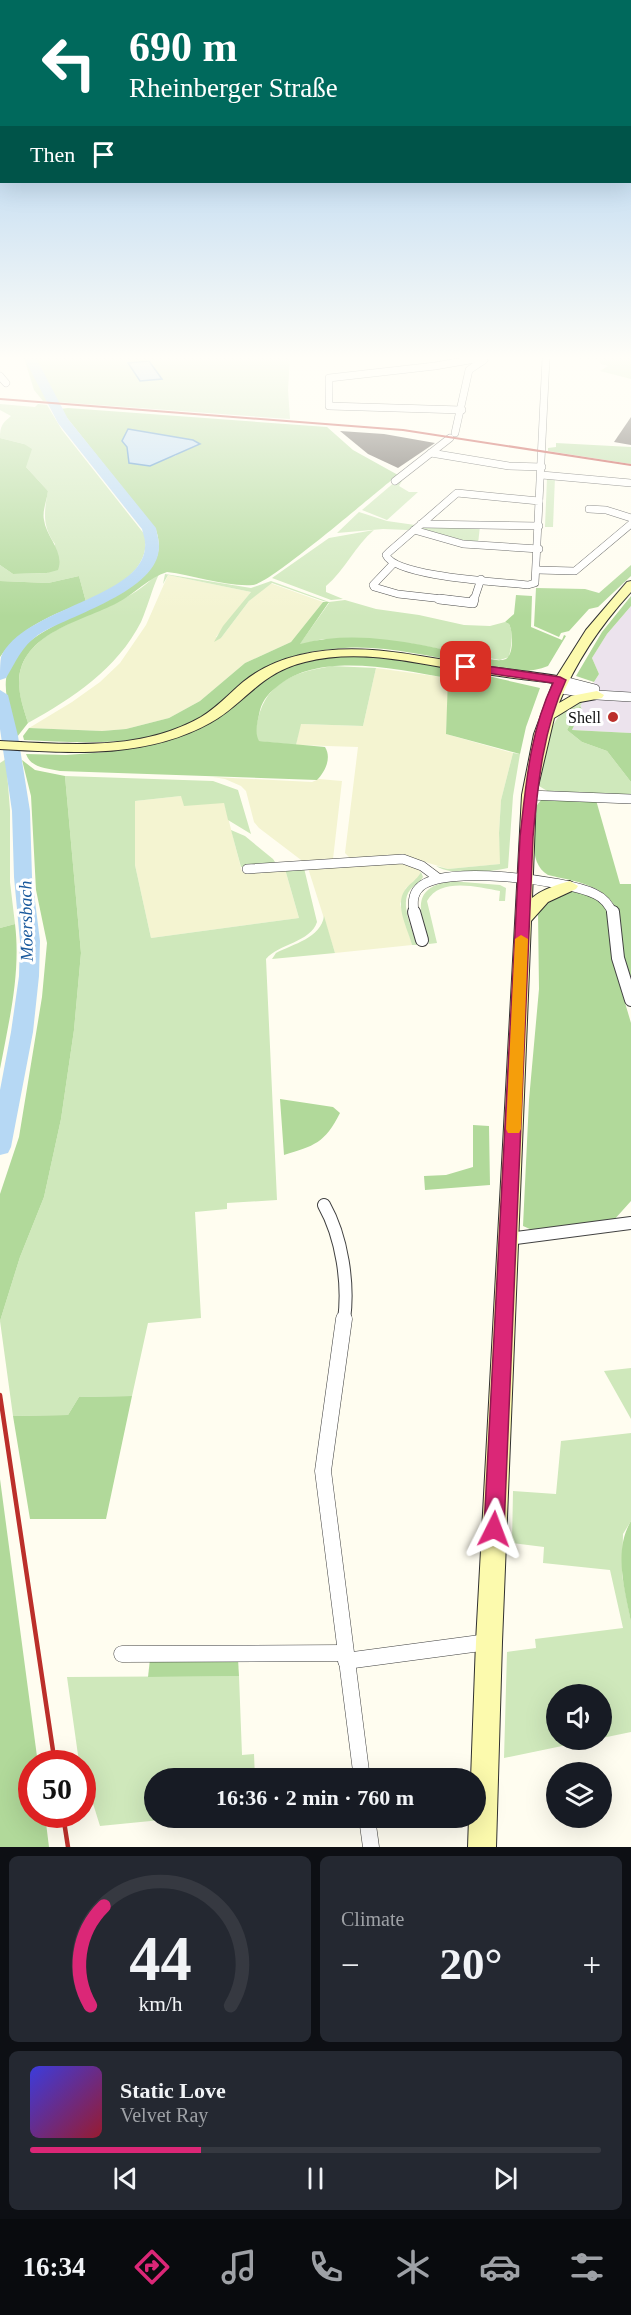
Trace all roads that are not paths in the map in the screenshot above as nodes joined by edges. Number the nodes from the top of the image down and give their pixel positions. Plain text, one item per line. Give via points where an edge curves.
1 (442, 444) edge
2 (543, 444) edge
3 (431, 453) junction
4 (542, 471) junction
5 (395, 481) dead end
6 (631, 483) edge
7 (540, 501) junction
8 (589, 509) dead end
9 (631, 518) edge
10 (421, 524) junction
11 (631, 524) edge
12 (539, 526) junction
13 (414, 530) junction
14 (538, 549) junction
15 (393, 564) junction
16 (537, 570) junction
17 (481, 579) junction
18 (631, 585) edge
19 (573, 657) junction
20 (466, 667) junction
21 (508, 672) junction
22 (558, 684) junction
23 (597, 695) junction
24 (626, 696) edge
25 (547, 716) junction
26 (0, 745) edge
27 (530, 795) junction
28 (631, 799) edge
29 (247, 869) dead end
30 (438, 878) junction
31 (524, 881) junction
32 (570, 886) junction
33 (522, 922) junction
34 (422, 940) dead end
35 (631, 999) edge
36 (324, 1204) dead end
37 (631, 1223) edge
38 (508, 1239) junction
39 (489, 1642) junction
40 (122, 1654) dead end
41 (345, 1657) junction
42 (360, 1768) edge
43 (368, 1828) edge
44 (371, 1847) edge
45 (482, 1847) edge

1 - 3 street
2 - 4 street
3 - 4 street
3 - 5 street
4 - 6 street
4 - 7 street
7 - 10 street via 457,493
7 - 12 street
8 - 9 street
10 - 12 street
10 - 13 street
11 - 16 street via 575,571
12 - 14 street
13 - 14 street via 463,544
13 - 15 street via 386,555
14 - 16 street
15 - 17 street via 435,575
15 - 17 street via 374,587 398,594 472,603
16 - 17 street via 534,584
18 - 19 main road
19 - 21 main road via 547,669
19 - 22 main road
20 - 21 main road
20 - 22 main road
20 - 26 main road via 390,653 323,653 270,669 215,714 179,732 110,747
21 - 22 main road
22 - 23 street
22 - 24 street
22 - 25 main road
23 - 24 street
23 - 25 main road via 576,699
25 - 27 main road
27 - 28 street
27 - 31 main road
29 - 30 street via 403,859 413,861
30 - 31 street via 472,876
30 - 34 street via 419,888 413,901
31 - 32 street
31 - 33 main road
32 - 33 main road via 544,895
32 - 35 street via 586,889 606,901 615,917 616,949
33 - 38 main road
36 - 41 street via 332,1214 345,1286 344,1334 323,1471
37 - 38 street
38 - 39 main road
39 - 41 street
39 - 45 main road
40 - 41 street
41 - 42 street
43 - 44 street

